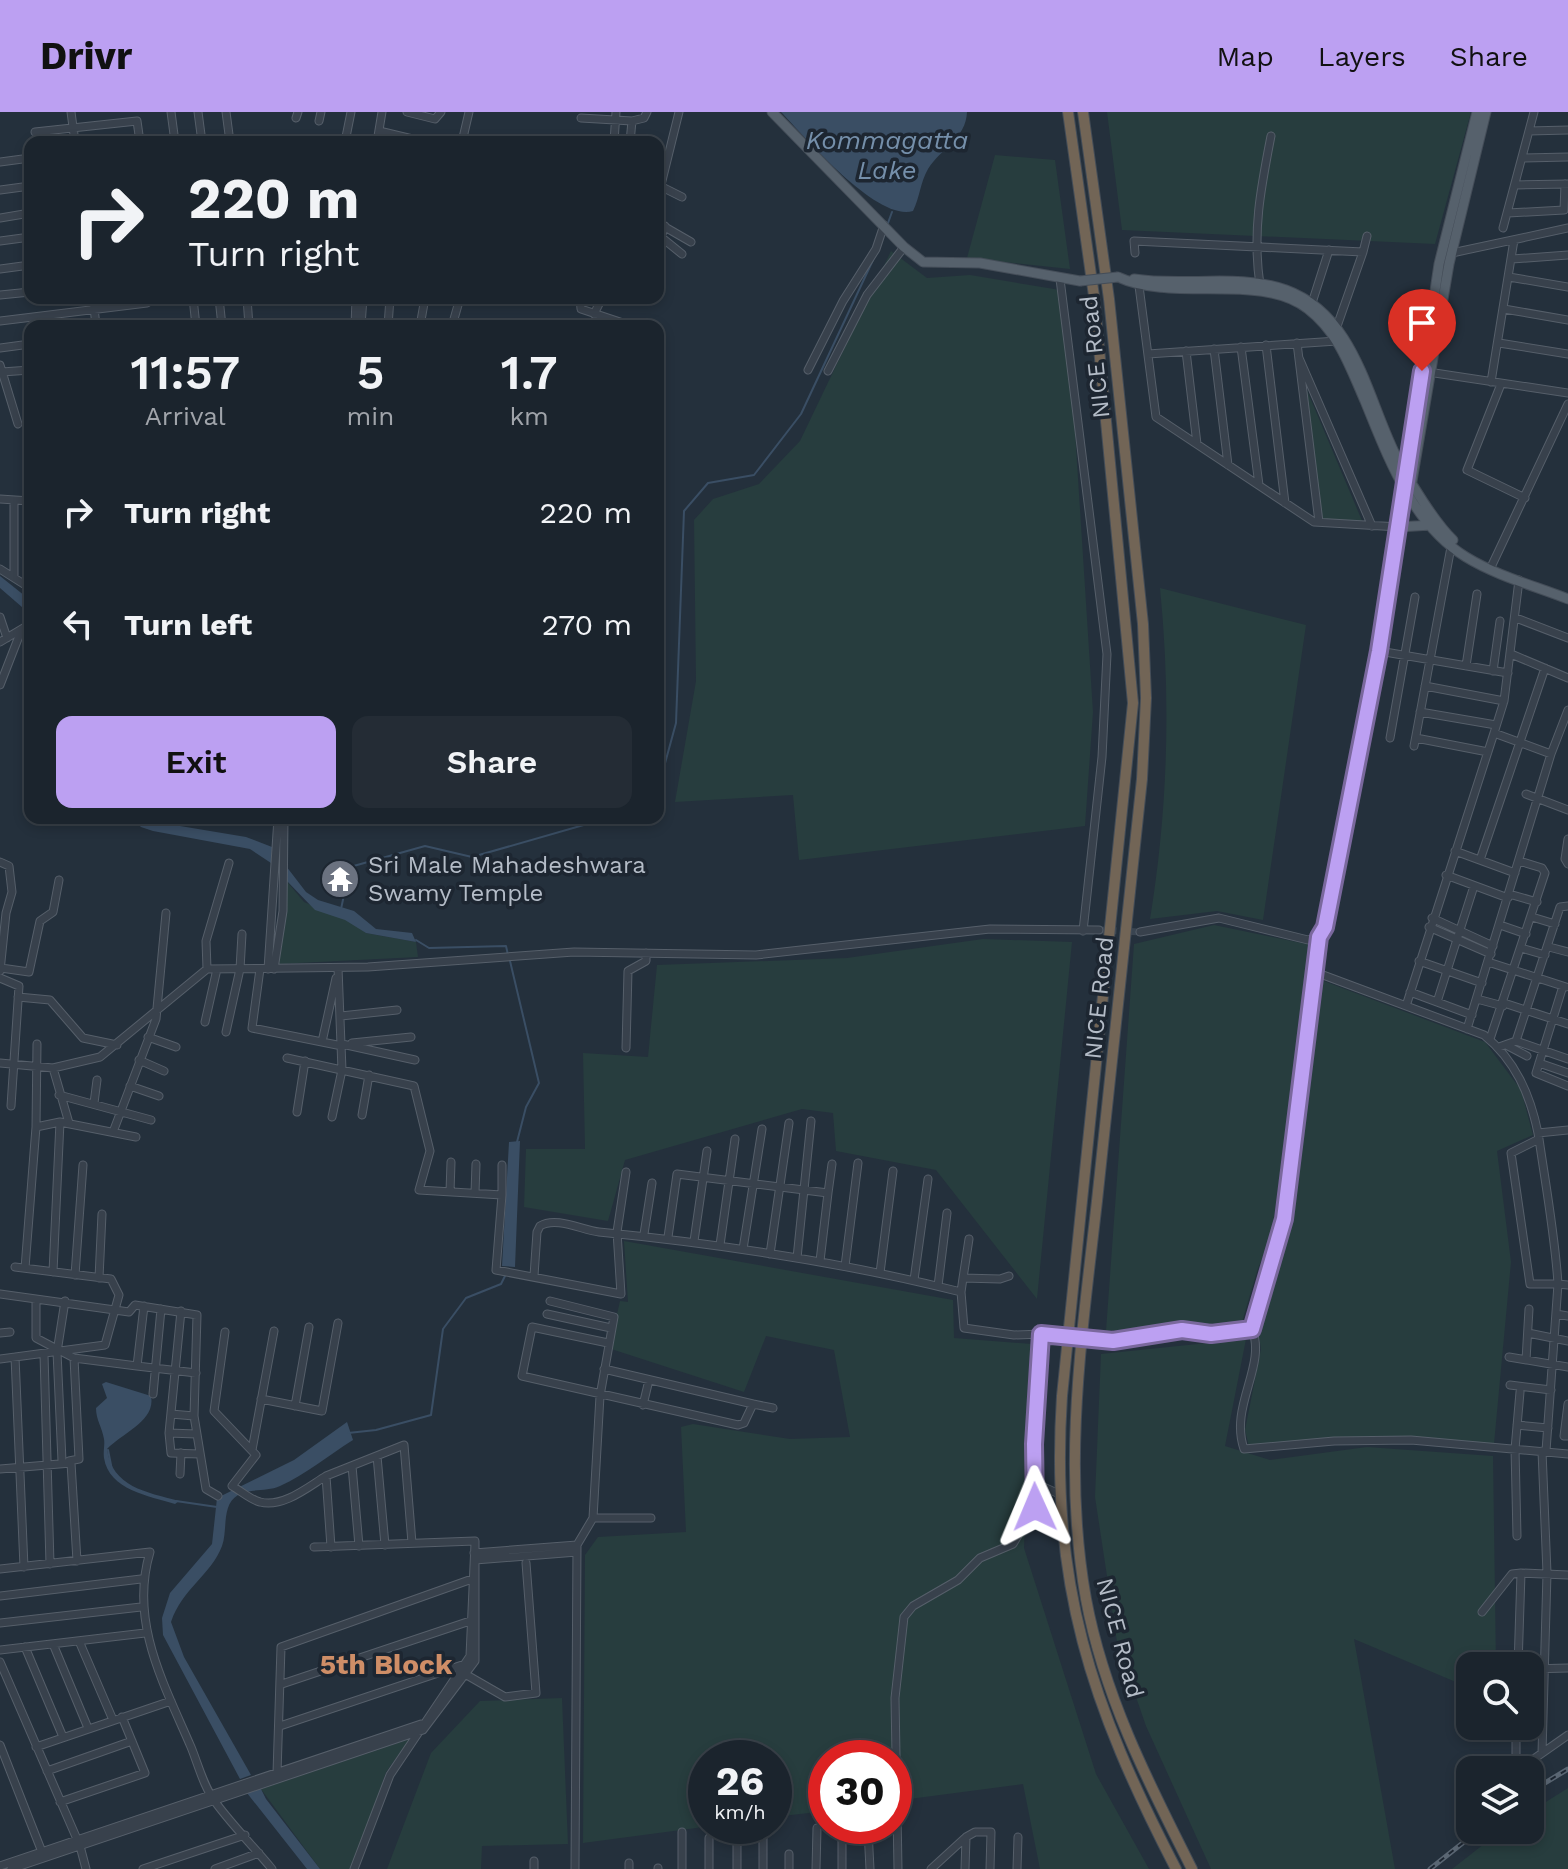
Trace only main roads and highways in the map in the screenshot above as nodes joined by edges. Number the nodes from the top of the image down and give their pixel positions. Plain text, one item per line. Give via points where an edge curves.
1 (772, 112) edge
2 (1068, 112) edge
3 (1083, 112) edge
4 (1477, 112) edge
5 (1486, 112) edge
6 (1118, 277) junction
7 (1338, 336) junction
8 (1426, 372) junction
9 (1409, 484) junction
10 (1433, 524) junction
11 (1399, 527) road end
12 (1568, 596) edge
13 (1176, 1869) edge
14 (1192, 1869) edge

1 - 6 main road, bridge via 923,262 980,263 1080,281
2 - 13 highway, NICE Road via 1094,296 1133,703 1062,1396 1059,1494 1070,1592 1096,1696
3 - 14 highway, NICE Road via 1120,398 1146,698 1142,779 1076,1397 1075,1512 1087,1601 1111,1693 1135,1755
4 - 8 main road via 1439,264
5 - 8 main road
6 - 7 main road via 1139,286 1284,297 1307,308
6 - 7 main road via 1285,290 1312,303
7 - 9 main road
7 - 9 main road via 1390,463
8 - 9 main road
9 - 10 main road
9 - 10 main road
10 - 11 main road
10 - 12 main road via 1469,554
10 - 12 main road via 1451,547 1490,569

